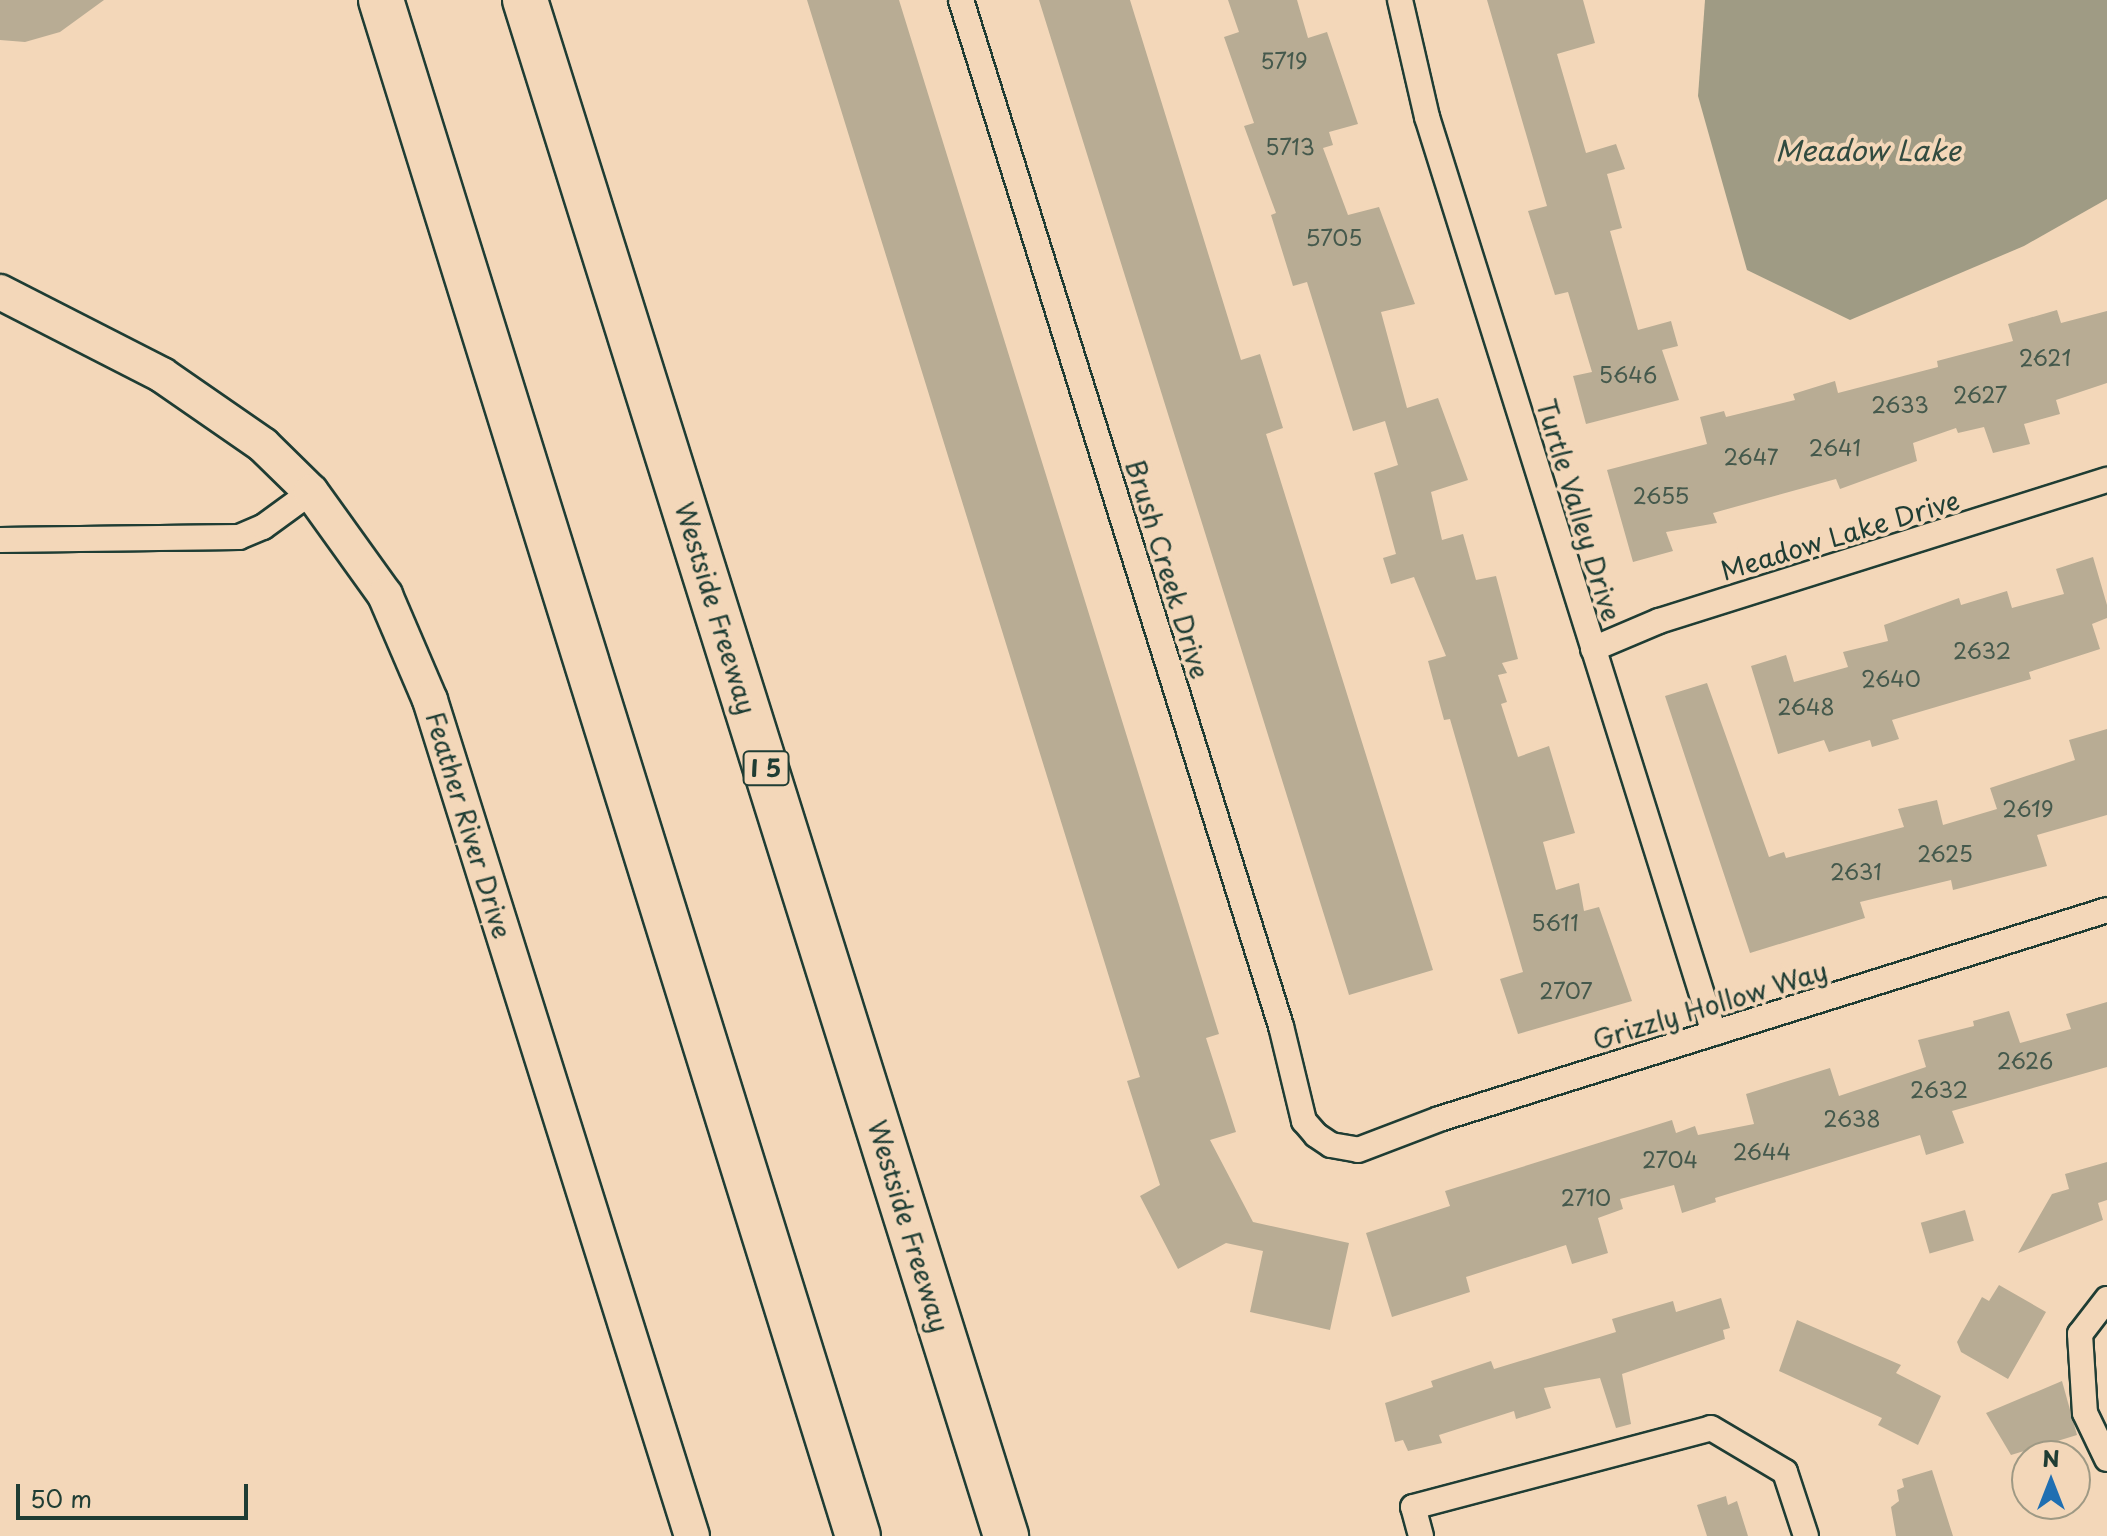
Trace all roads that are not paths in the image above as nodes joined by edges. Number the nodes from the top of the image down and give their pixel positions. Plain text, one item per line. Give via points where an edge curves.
1 (381, 0) edge
2 (525, 0) edge
3 (961, 0) edge
4 (1400, 0) edge
5 (0, 292) edge
6 (2107, 480) edge
7 (311, 492) junction
8 (0, 540) edge
9 (1593, 649) junction
10 (2107, 910) edge
11 (1714, 1033) junction
12 (1331, 1145) joint
13 (2107, 1299) edge
14 (2107, 1459) edge
15 (692, 1536) edge
16 (858, 1536) edge
17 (1006, 1536) edge
18 (1421, 1536) edge
19 (1806, 1536) edge

1 - 16 highway
2 - 17 highway, Westside Freeway / I 5
3 - 12 street, Brush Creek Drive via 1281,1026 1304,1121
4 - 9 street, Turtle Valley Drive via 1427,117
5 - 7 street, Feather River Drive via 212,406
6 - 9 street, Meadow Lake Drive via 1659,621
7 - 8 street via 263,527 239,537
7 - 15 street, Feather River Drive via 385,595 416,662
9 - 11 street, Turtle Valley Drive
10 - 11 street, Grizzly Hollow Way
11 - 12 street, Grizzly Hollow Way via 1439,1119 1358,1150
13 - 14 street via 2080,1334 2085,1413
18 - 19 street via 1413,1507 1711,1428 1785,1472

